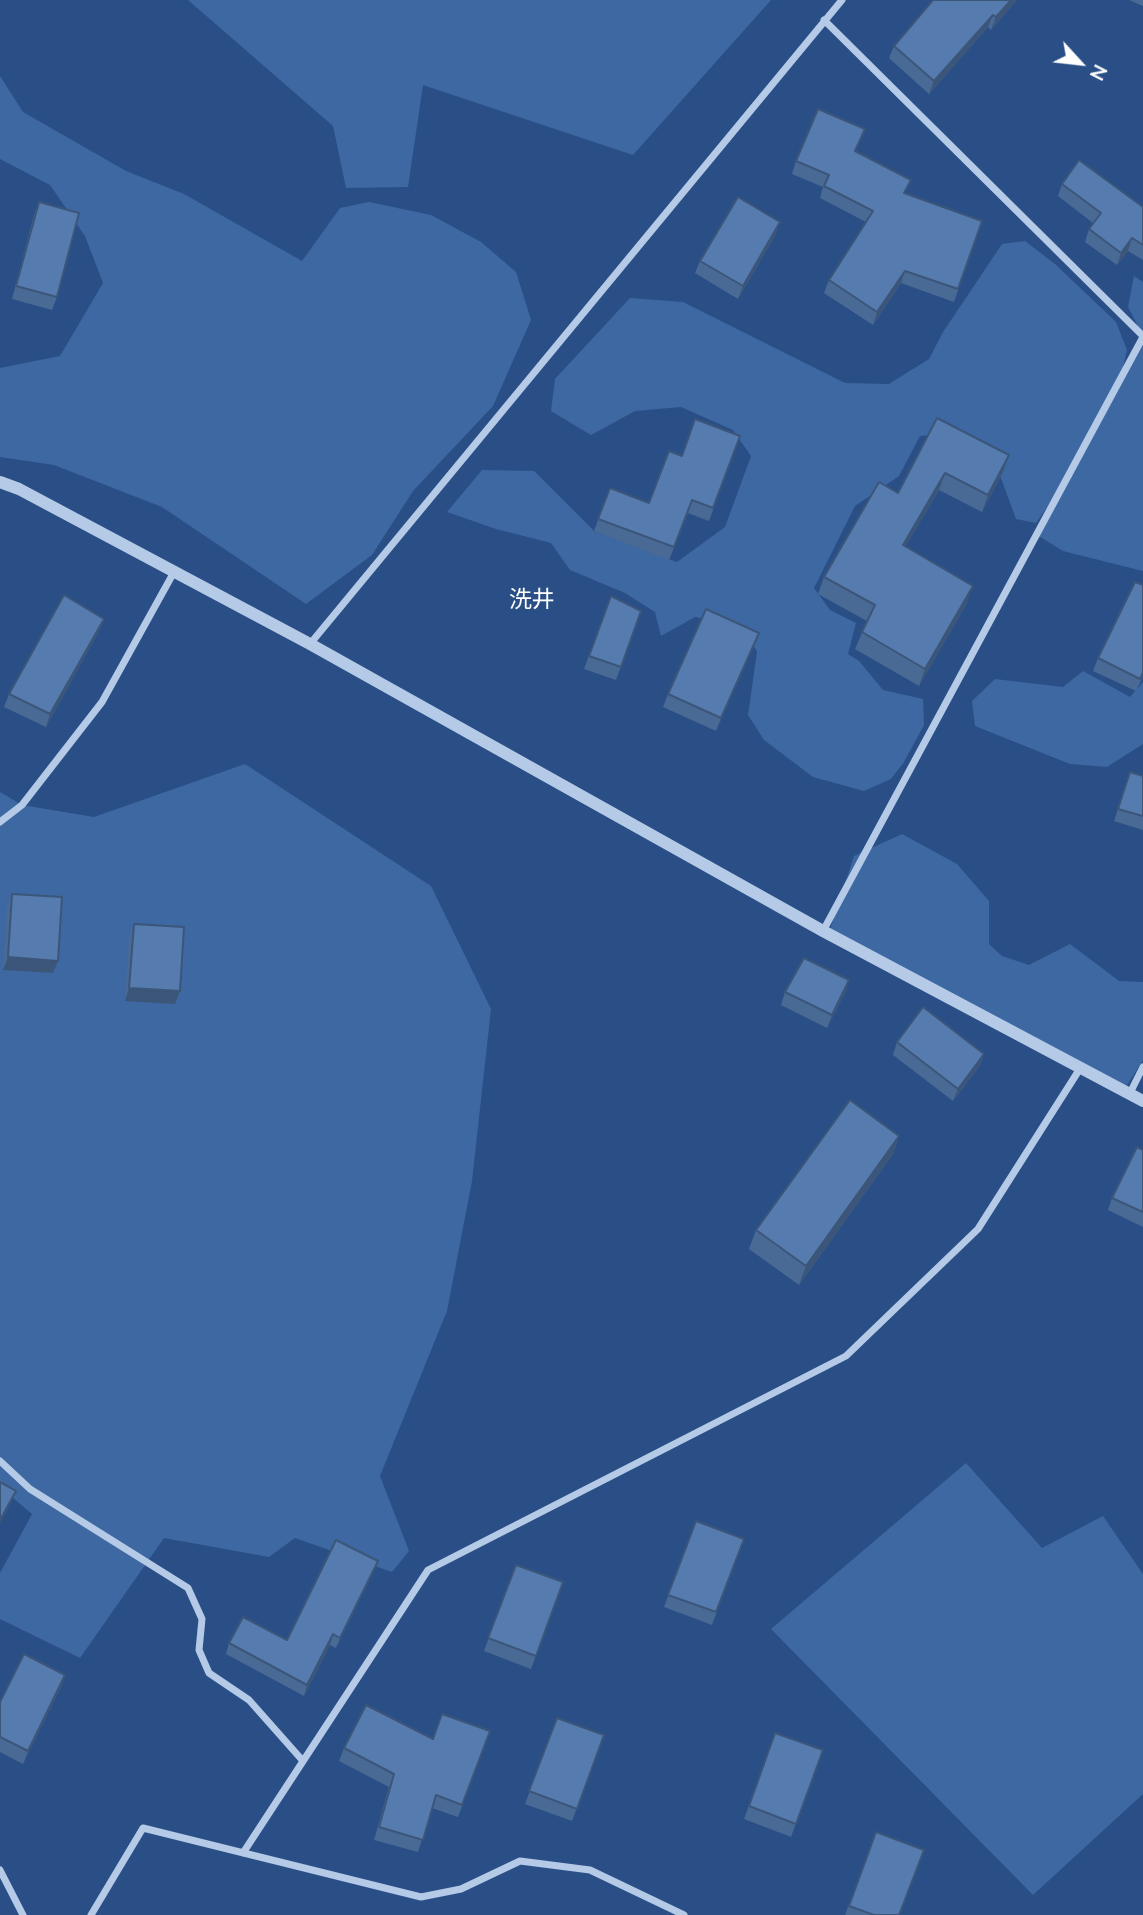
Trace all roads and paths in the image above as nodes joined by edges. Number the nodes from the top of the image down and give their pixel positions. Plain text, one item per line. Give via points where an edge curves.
1 (842, 0) edge
2 (824, 20) junction
3 (1143, 337) edge
4 (0, 482) edge
5 (174, 572) junction
6 (310, 644) junction
7 (0, 822) edge
8 (823, 931) junction
9 (1081, 1067) junction
10 (1143, 1067) edge
11 (1130, 1093) junction
12 (1143, 1101) edge
13 (0, 1461) edge
14 (303, 1761) junction
15 (243, 1853) junction
16 (0, 1870) edge
17 (23, 1915) edge
18 (91, 1915) edge
19 (684, 1915) edge

1 - 2 street
2 - 3 street
2 - 6 street
3 - 8 street
4 - 5 street
5 - 6 street
5 - 7 street via 103,702 22,805
6 - 8 street
8 - 9 street
9 - 11 street
9 - 14 street via 978,1229 846,1356 428,1570
10 - 11 street
11 - 12 street
13 - 14 street via 30,1489 188,1588 202,1619 199,1650 209,1673 249,1700
14 - 15 street
15 - 18 street via 142,1828
15 - 19 street via 421,1897 461,1889 520,1861 590,1870
16 - 17 street

